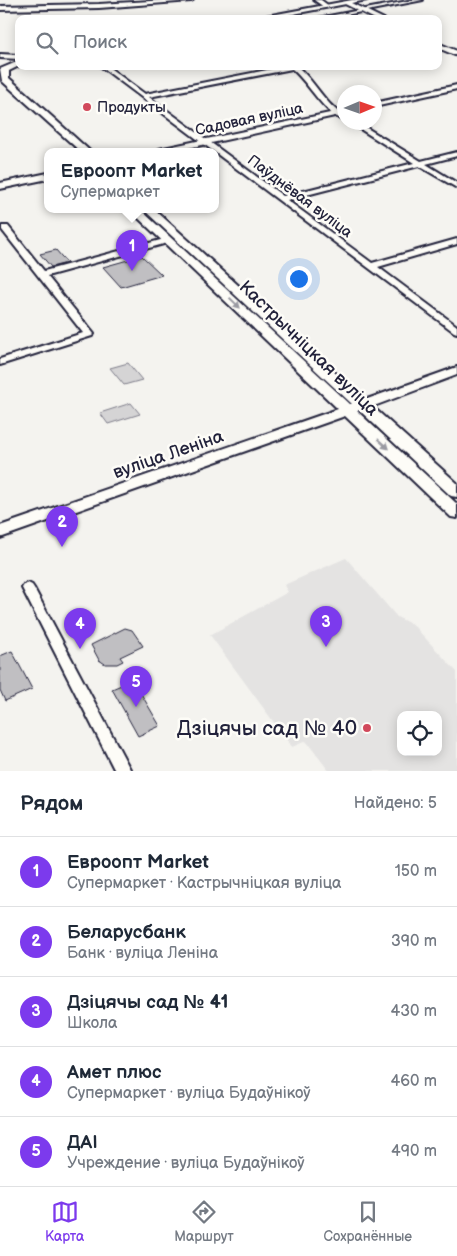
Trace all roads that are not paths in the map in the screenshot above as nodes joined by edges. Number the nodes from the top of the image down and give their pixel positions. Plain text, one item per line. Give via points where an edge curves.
1 (191, 0) edge
2 (317, 0) edge
3 (364, 0) edge
4 (421, 0) edge
5 (347, 3) junction
6 (326, 6) junction
7 (0, 8) edge
8 (362, 10) junction
9 (275, 15) edge
10 (336, 15) edge
11 (373, 15) edge
12 (442, 47) edge
13 (457, 54) edge
14 (0, 56) edge
15 (15, 57) edge
16 (9, 68) edge
17 (108, 70) edge
18 (275, 70) edge
19 (298, 70) edge
20 (0, 83) edge
21 (457, 87) edge
22 (144, 96) junction
23 (382, 103) edge
24 (337, 112) edge
25 (337, 115) edge
26 (365, 130) edge
27 (205, 142) junction
28 (70, 148) edge
29 (82, 148) edge
30 (177, 148) edge
31 (213, 148) edge
32 (219, 152) edge
33 (457, 154) edge
34 (419, 164) junction
35 (44, 177) edge
36 (0, 186) edge
37 (457, 186) edge
38 (281, 199) junction
39 (138, 213) edge
40 (152, 213) edge
41 (5, 228) dead end
42 (168, 240) junction
43 (457, 241) edge
44 (372, 266) junction
45 (43, 274) junction
46 (457, 330) edge
47 (0, 362) edge
48 (457, 370) edge
49 (354, 408) junction
50 (457, 492) edge
51 (457, 513) edge
52 (0, 532) edge
53 (28, 588) dead end
54 (123, 771) edge

1 - 7 street
2 - 6 street
3 - 5 main road
4 - 8 street
5 - 6 main road
5 - 8 street
6 - 9 main road
8 - 10 street
8 - 11 street
12 - 13 street
14 - 15 main road
14 - 16 main road via 10,60
16 - 29 main road via 6,79
17 - 22 street, Паўднёвая вуліца
18 - 22 street
19 - 24 street via 332,111
20 - 28 main road
21 - 23 street
22 - 27 street, Паўднёвая вуліца
25 - 27 street, Садовая вуліца
26 - 34 street
27 - 30 street, Садовая вуліца
27 - 31 street, Паўднёвая вуліца
32 - 38 street, Паўднёвая вуліца
33 - 34 street
34 - 37 street
34 - 38 street
35 - 36 street
38 - 44 street, Паўднёвая вуліца
39 - 42 main road, Кастрычніцкая вуліца
40 - 49 main road, Кастрычніцкая вуліца
41 - 45 street
42 - 45 street
42 -> 49 main road, Кастрычніцкая вуліца
43 - 44 street
44 - 46 street, Паўднёвая вуліца
45 - 47 street via 89,334
48 - 49 street
49 - 50 main road, Кастрычніцкая вуліца
49 -> 51 main road, Кастрычніцкая вуліца
49 - 52 main road, вуліца Леніна
53 - 54 street

